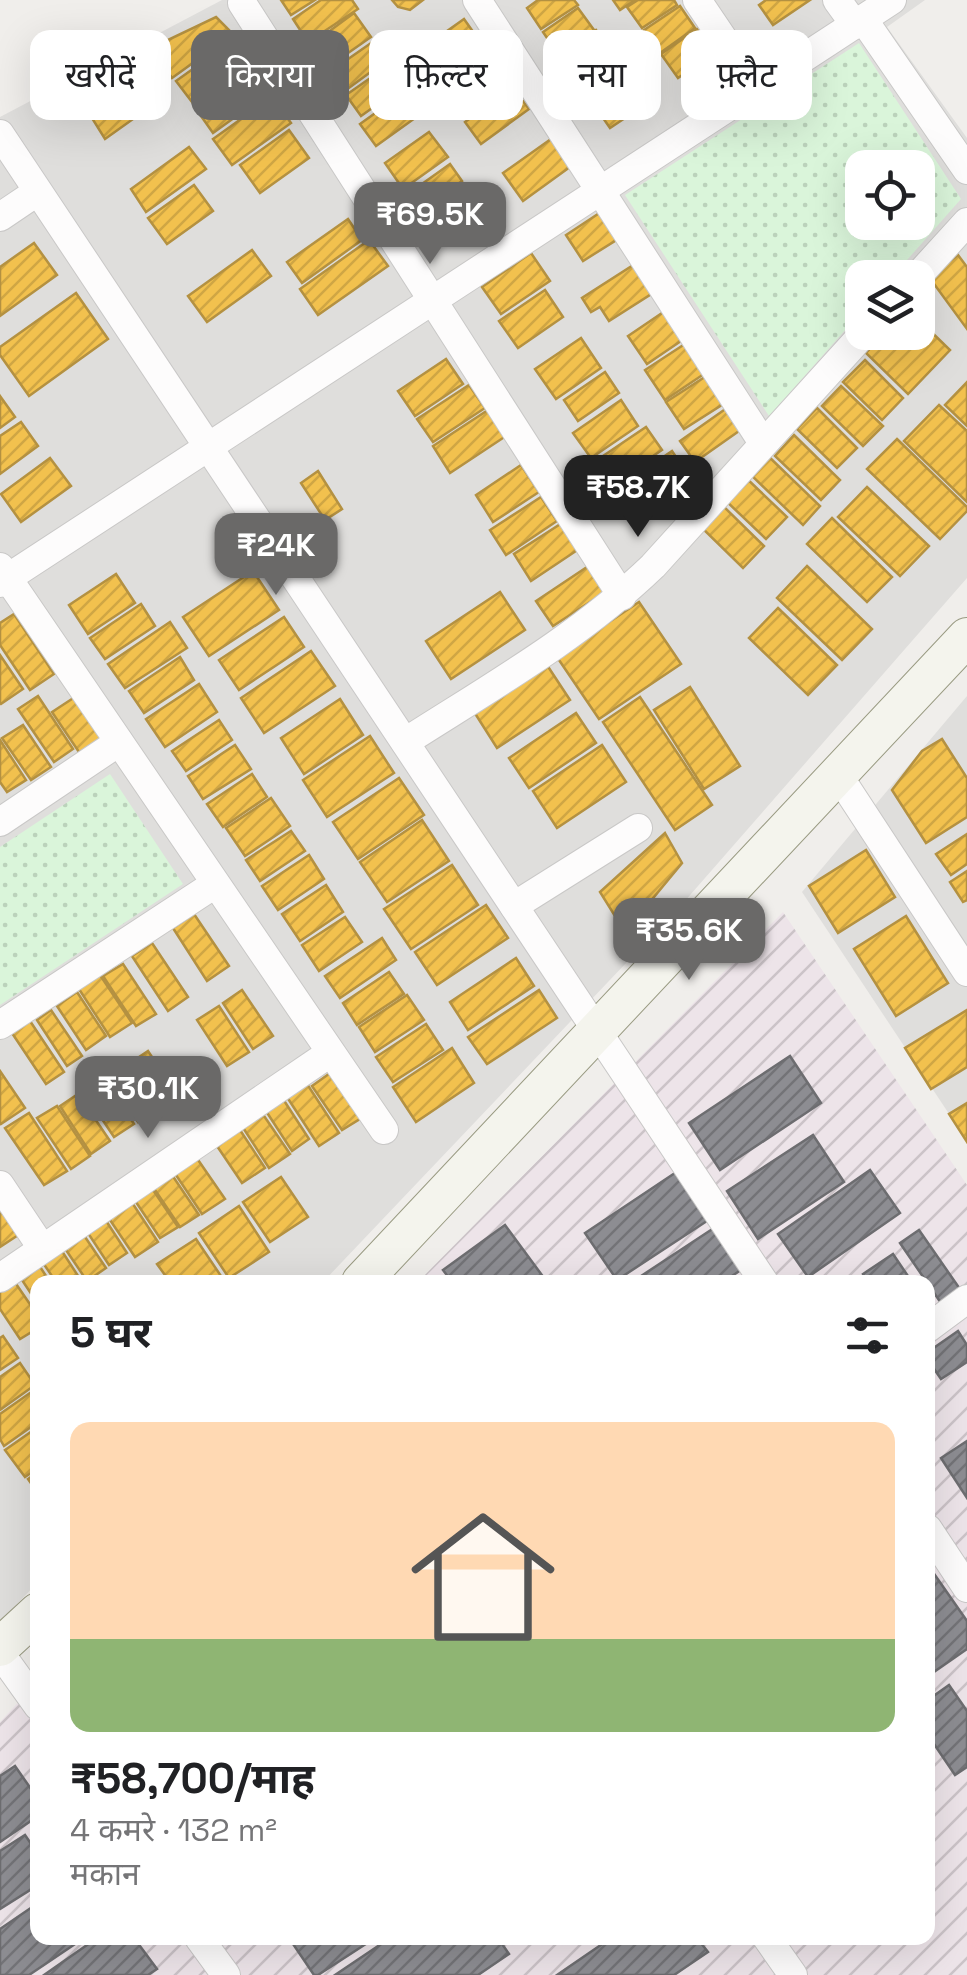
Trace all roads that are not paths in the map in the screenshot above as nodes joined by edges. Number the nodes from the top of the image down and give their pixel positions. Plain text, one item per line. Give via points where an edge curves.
1 (478, 0) edge
2 (697, 0) edge
3 (837, 0) edge
4 (892, 0) edge
5 (242, 3) dead end
6 (859, 22) junction
7 (717, 30) edge
8 (812, 53) edge
9 (709, 120) edge
10 (0, 134) edge
11 (967, 170) edge
12 (600, 191) junction
13 (37, 192) junction
14 (0, 217) edge
15 (967, 222) edge
16 (932, 260) edge
17 (434, 299) junction
18 (849, 350) edge
19 (763, 444) junction
20 (210, 446) junction
21 (2, 576) edge
22 (622, 596) junction
23 (967, 637) edge
24 (119, 742) junction
25 (406, 742) junction
26 (838, 775) junction
27 (0, 822) edge
28 (638, 828) dead end
29 (216, 884) junction
30 (514, 906) junction
31 (967, 972) edge
32 (0, 1025) edge
33 (597, 1032) junction
34 (330, 1053) junction
35 (384, 1130) dead end
36 (0, 1185) edge
37 (42, 1248) junction
38 (367, 1275) edge
39 (759, 1275) edge
40 (0, 1278) edge
41 (967, 1298) edge
42 (935, 1323) edge
43 (935, 1536) edge
44 (959, 1558) edge
45 (967, 1588) edge
46 (30, 1620) edge
47 (0, 1650) edge
48 (30, 1694) edge
49 (204, 1945) edge
50 (773, 1945) edge
51 (226, 1975) edge
52 (793, 1975) edge

1 - 12 street
2 - 7 street
3 - 6 street
4 - 6 street
5 - 17 street
6 - 8 street
6 - 11 street
9 - 12 street
10 - 13 street
12 - 17 street
12 - 19 street
13 - 14 street
13 - 20 street
15 - 16 street
17 - 20 street
17 - 22 street
18 - 19 street
19 - 22 street
20 - 21 street
20 - 25 street
21 - 24 street
22 - 25 street
23 - 26 street
24 - 27 street
24 - 29 street
25 - 30 street
26 - 31 street
26 - 33 street
28 - 30 street
29 - 32 street
29 - 34 street
30 - 33 street
33 - 38 street
33 - 39 street
34 - 35 street
34 - 37 street
36 - 37 street
37 - 40 street
41 - 42 street
43 - 44 street
44 - 45 street
46 - 47 street
47 - 48 street
49 - 51 street
50 - 52 street

